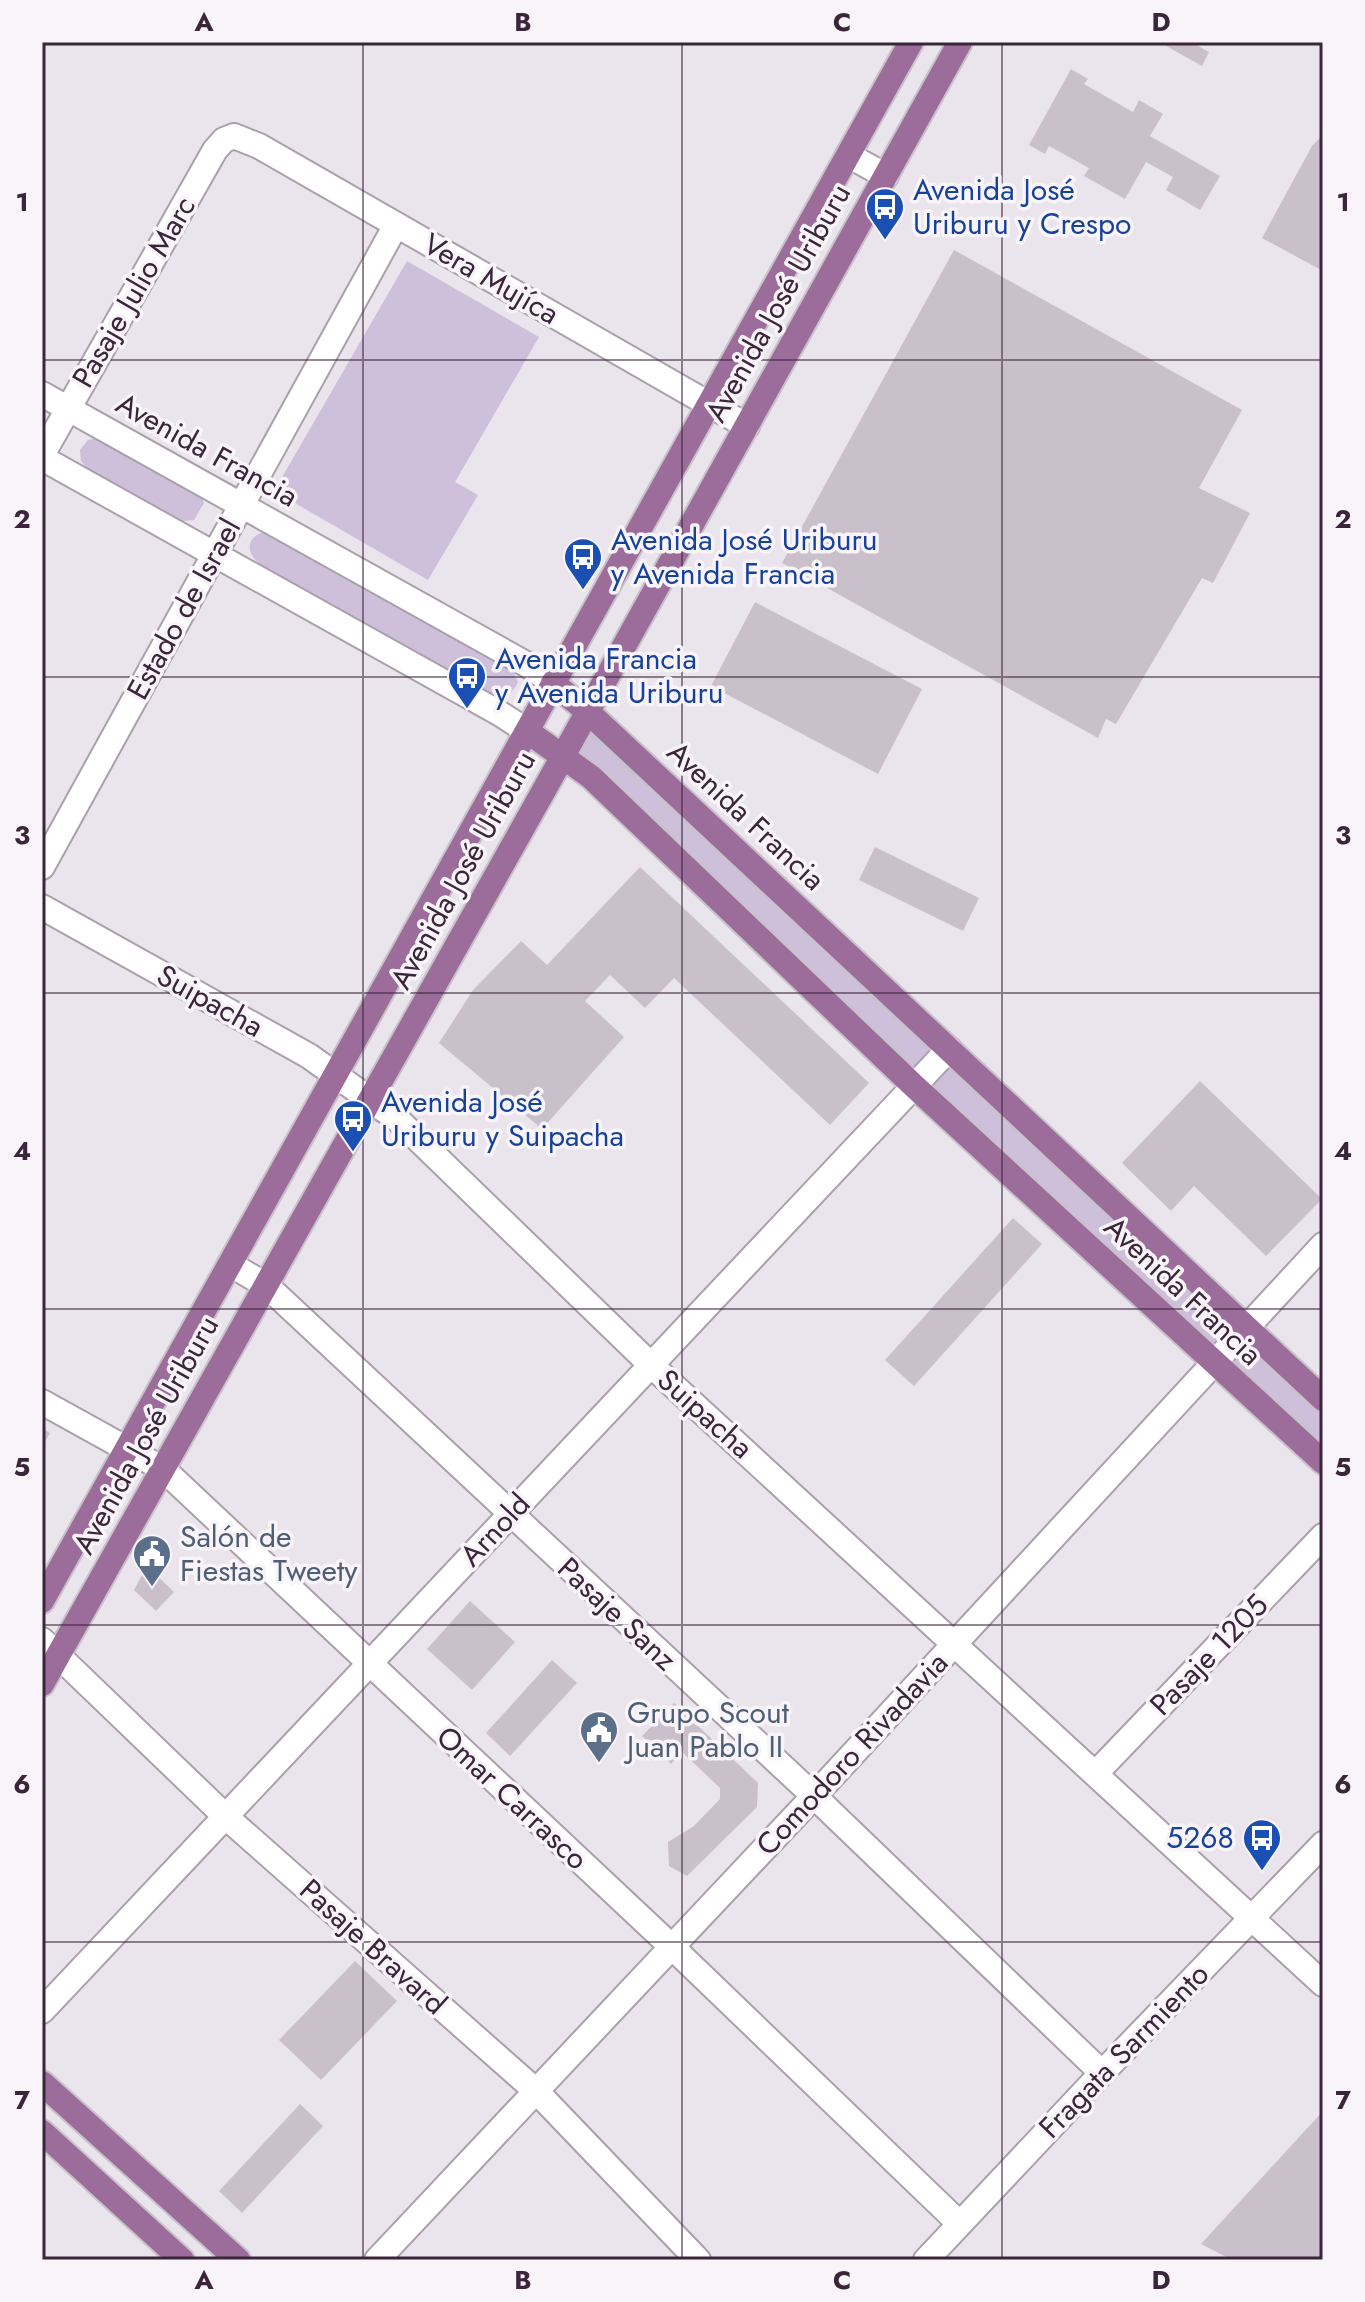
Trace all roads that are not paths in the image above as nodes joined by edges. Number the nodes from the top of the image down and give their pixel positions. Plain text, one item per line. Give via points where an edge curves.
1 (911, 42) edge
2 (960, 42) edge
3 (234, 136) joint
4 (848, 155) junction
5 (886, 176) junction
6 (396, 225) junction
7 (42, 394) edge
8 (709, 405) junction
9 (68, 409) junction
10 (747, 426) junction
11 (42, 457) edge
12 (241, 506) junction
13 (214, 556) junction
14 (553, 683) junction
15 (588, 712) junction
16 (527, 731) junction
17 (564, 756) junction
18 (42, 867) edge
19 (42, 907) edge
20 (949, 1049) junction
21 (335, 1075) junction
22 (914, 1086) junction
23 (371, 1100) junction
24 (1323, 1245) edge
25 (230, 1264) junction
26 (267, 1286) junction
27 (1247, 1328) junction
28 (1214, 1363) junction
29 (651, 1365) junction
30 (1323, 1399) edge
31 (42, 1402) edge
32 (127, 1449) junction
33 (1323, 1462) edge
34 (163, 1469) junction
35 (510, 1514) junction
36 (1323, 1536) edge
37 (42, 1601) edge
38 (954, 1643) junction
39 (50, 1648) edge
40 (368, 1664) junction
41 (42, 1684) edge
42 (1096, 1773) junction
43 (814, 1796) junction
44 (225, 1816) junction
45 (1323, 1844) edge
46 (1253, 1919) junction
47 (672, 1947) junction
48 (1323, 1984) edge
49 (42, 2011) edge
50 (1102, 2073) junction
51 (42, 2083) edge
52 (536, 2091) junction
53 (42, 2132) edge
54 (960, 2224) junction
55 (182, 2260) edge
56 (238, 2260) edge
57 (377, 2260) edge
58 (698, 2260) edge
59 (926, 2260) edge

1 - 4 main road, Avenida José Uriburu
2 - 5 main road, Avenida José Uriburu
3 - 6 street, Vera Mujíca
3 - 9 street, Pasaje Julio Marc via 215,150
4 - 5 street
4 - 8 main road, Avenida José Uriburu
5 - 10 main road, Avenida José Uriburu
6 - 8 street, Vera Mujíca
6 - 12 street, Estado de Israel
7 - 9 street, Avenida Francia
8 - 10 street, Vera Mujíca
8 - 14 main road, Avenida José Uriburu
9 - 11 street, Pasaje Julio Marc
9 - 12 street, Avenida Francia
10 - 15 main road, Avenida José Uriburu
11 - 13 street, Avenida Francia
12 - 13 street, Estado de Israel
12 - 14 street, Avenida Francia
13 - 16 street, Avenida Francia
13 - 18 street, Estado de Israel
14 - 15 main road, Avenida Francia
14 - 16 main road, Avenida José Uriburu
15 - 17 main road, Avenida José Uriburu
15 - 20 main road, Avenida Francia
16 - 17 main road, Avenida Francia
16 - 21 main road, Avenida José Uriburu
17 - 22 main road, Avenida Francia
17 - 23 main road, Avenida José Uriburu
19 - 21 street, Suipacha
20 - 22 street, Arnold
20 - 27 main road, Avenida Francia
21 - 23 street, Suipacha
21 - 25 main road, Avenida José Uriburu
22 - 28 main road, Avenida Francia
22 - 29 street, Arnold
23 - 26 main road, Avenida José Uriburu
23 - 29 street, Suipacha via 397,1119
24 - 27 street, Comodoro Rivadavia
25 - 26 street, Pasaje Sanz
25 - 32 main road, Avenida José Uriburu
26 - 34 main road, Avenida José Uriburu
26 - 35 street, Pasaje Sanz
27 - 28 street, Comodoro Rivadavia
27 - 30 main road, Avenida Francia
28 - 33 main road, Avenida Francia
28 - 38 street, Comodoro Rivadavia
29 - 35 street, Arnold
29 - 38 street, Suipacha
31 - 32 street, Omar Carrasco
32 - 34 street, Omar Carrasco
32 - 37 main road, Avenida José Uriburu
34 - 39 main road, Avenida José Uriburu
34 - 40 street, Omar Carrasco
35 - 40 street, Arnold
35 - 43 street, Pasaje Sanz
36 - 42 street, Pasaje 1205
38 - 42 street, Suipacha
38 - 43 street, Comodoro Rivadavia
39 - 41 main road, Avenida José Uriburu
39 - 44 street, Pasaje Bravard
40 - 44 street, Arnold
40 - 47 street, Omar Carrasco
42 - 46 street, Suipacha
43 - 47 street, Comodoro Rivadavia
43 - 50 street, Pasaje Sanz
44 - 49 street, Arnold
44 - 52 street, Pasaje Bravard
45 - 46 street, Fragata Sarmiento
46 - 48 street, Suipacha
46 - 50 street, Fragata Sarmiento
47 - 52 street, Comodoro Rivadavia
47 - 54 street, Omar Carrasco
50 - 54 street, Fragata Sarmiento
51 - 56 main road
52 - 57 street, Comodoro Rivadavia
52 - 58 street, Pasaje Bravard
53 - 55 main road
54 - 59 street, Fragata Sarmiento

